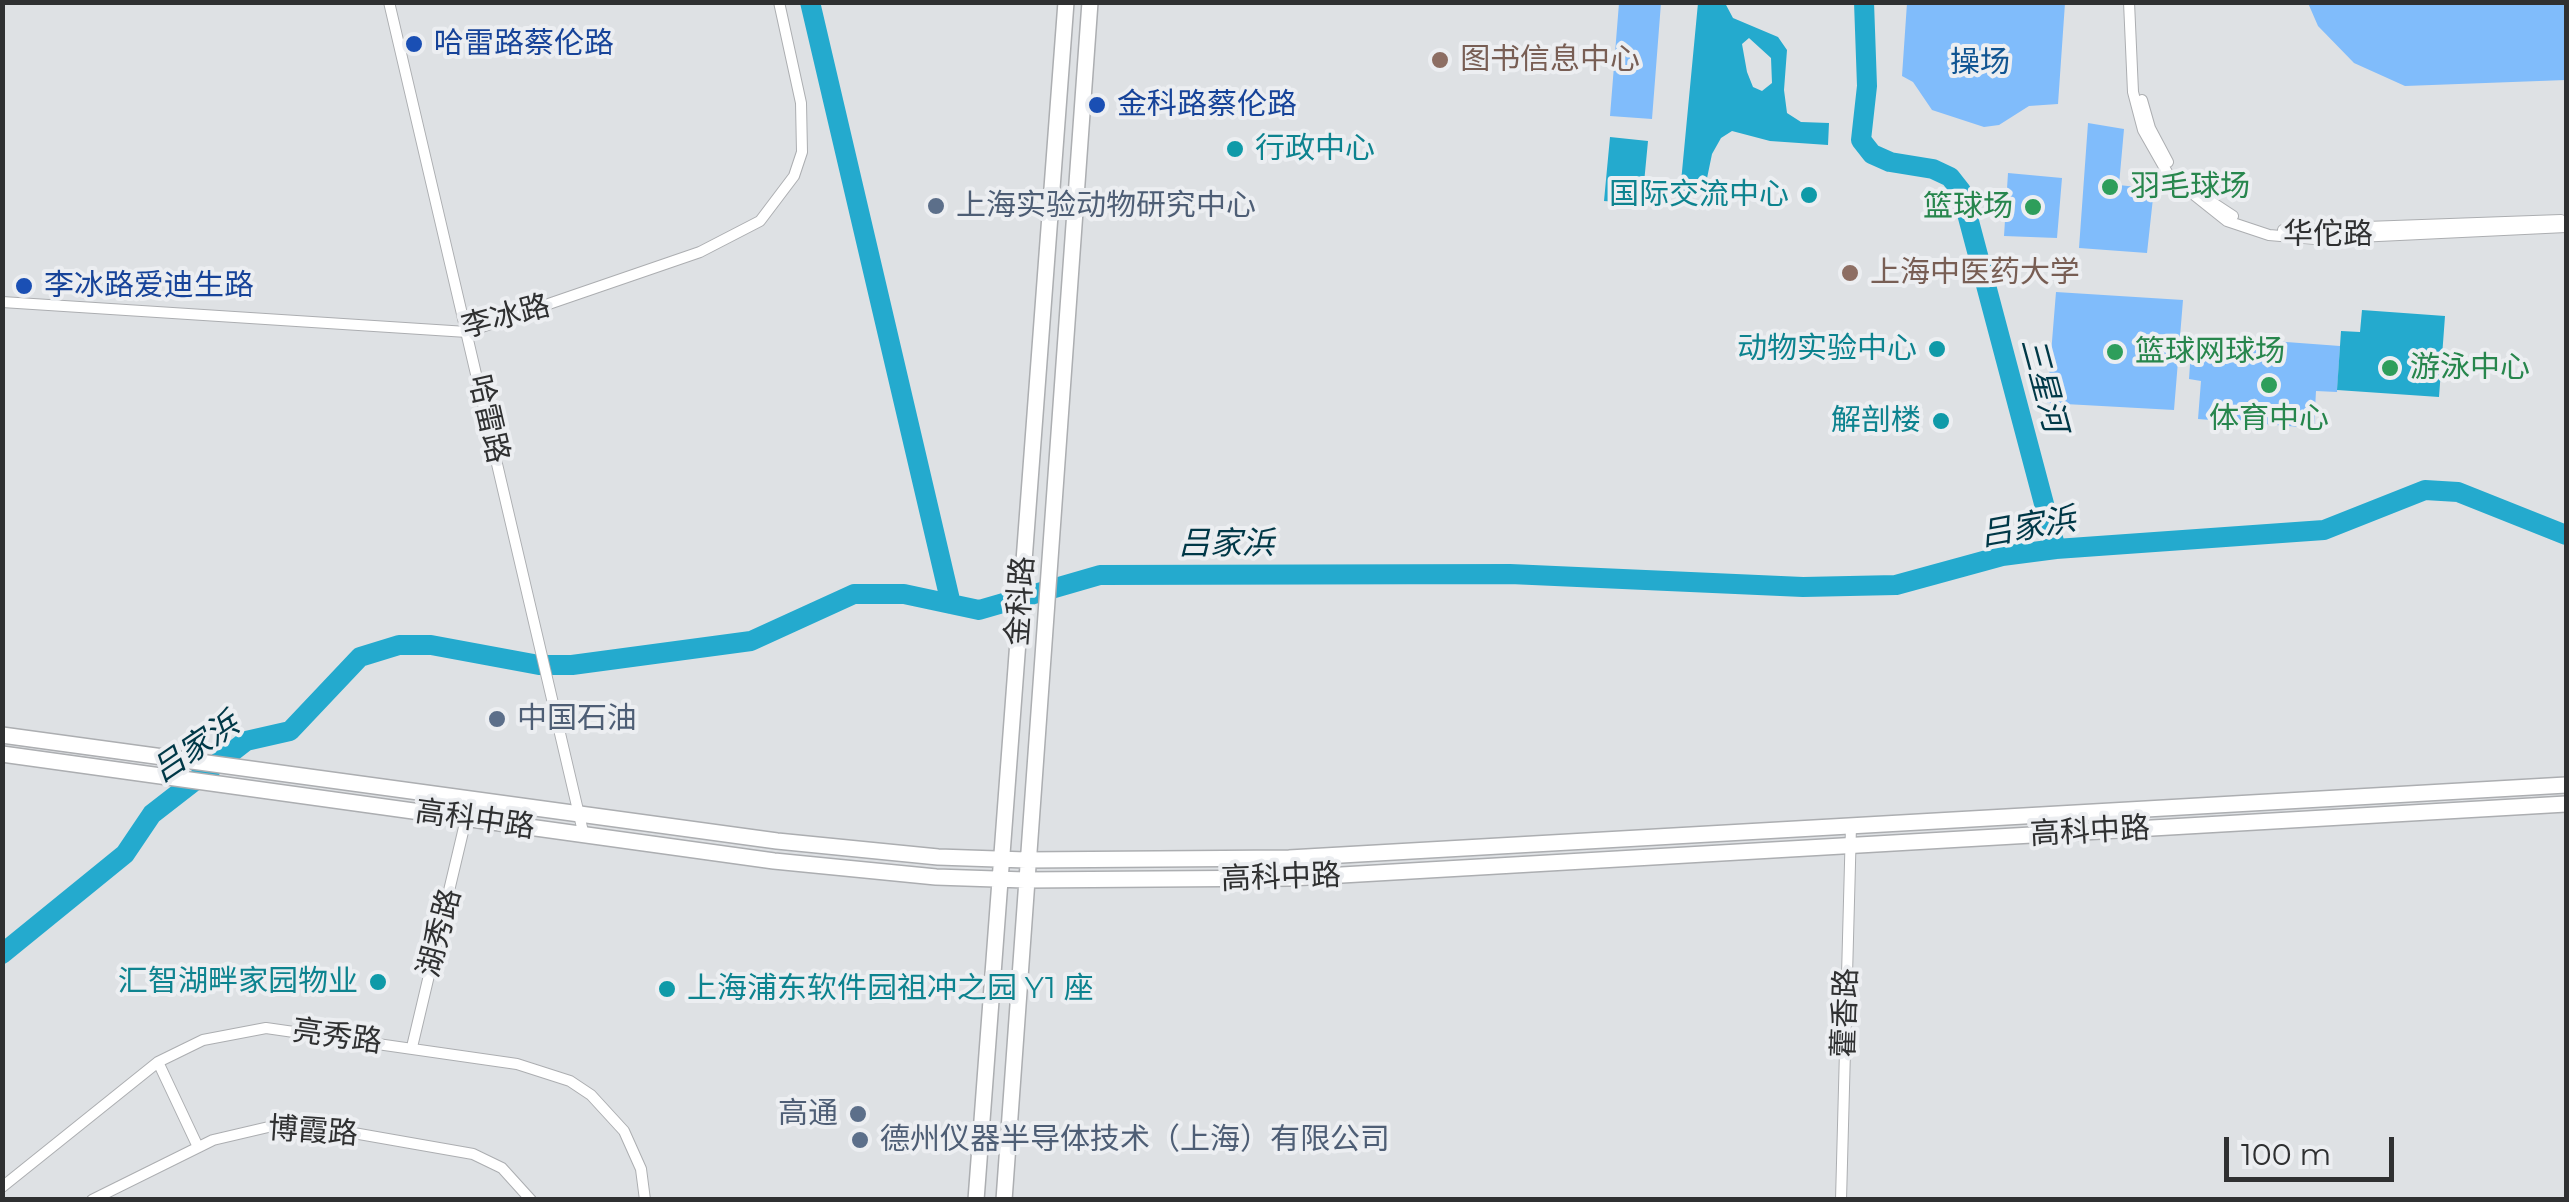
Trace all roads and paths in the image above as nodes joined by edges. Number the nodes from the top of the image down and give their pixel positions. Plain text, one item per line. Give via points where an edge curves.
1 (389, 2) edge
2 (780, 2) edge
3 (1066, 2) edge
4 (1090, 2) edge
5 (2132, 2) edge
6 (2566, 224) edge
7 (2, 302) edge
8 (467, 332) junction
9 (2, 734) edge
10 (2, 754) edge
11 (2566, 784) edge
12 (2566, 804) edge
13 (581, 815) junction
14 (466, 819) junction
15 (1851, 826) junction
16 (584, 836) junction
17 (1852, 846) junction
18 (1001, 859) junction
19 (1026, 860) junction
20 (1000, 879) junction
21 (1024, 880) junction
22 (412, 1047) junction
23 (158, 1062) junction
24 (198, 1147) junction
25 (2, 1187) edge
26 (92, 1200) edge
27 (531, 1200) edge
28 (646, 1200) edge
29 (976, 1200) edge
30 (1004, 1200) edge
31 (1840, 1200) edge

1 - 8 street, 哈雷路
2 - 8 street, 李冰路 via 801,103 802,152 794,176 760,221 700,252
3 - 18 main road, 金科路
4 - 19 main road, 金科路
5 - 6 street, 华佗路 via 2133,92 2143,130 2168,174 2228,221 2268,235 2316,239
7 - 8 street, 李冰路
8 - 13 street, 哈雷路
9 - 13 main road, 高科中路
10 - 14 main road, 高科中路
11 - 15 main road, 高科中路
12 - 17 main road, 高科中路
13 - 16 street, 哈雷路
13 - 18 main road, 高科中路 via 812,845
14 - 16 main road, 高科中路
14 - 22 street, 湖秀路
15 - 17 street, 藿香路
15 - 19 main road, 高科中路 via 1290,858
16 - 20 main road, 高科中路 via 880,872
17 - 21 main road, 高科中路 via 1290,878
17 - 31 street, 藿香路
18 - 19 main road, 高科中路
18 - 20 main road, 金科路
19 - 21 main road, 金科路
20 - 21 main road, 高科中路
20 - 29 main road, 金科路
21 - 30 main road, 金科路
22 - 23 street, 亮秀路 via 266,1028 203,1040
22 - 28 street, 亮秀路 via 546,1071 591,1095 634,1149
23 - 24 street
23 - 25 street, 亮秀路
24 - 26 street, 博霞路
24 - 27 street, 博霞路 via 277,1125 355,1133 473,1154 502,1168

